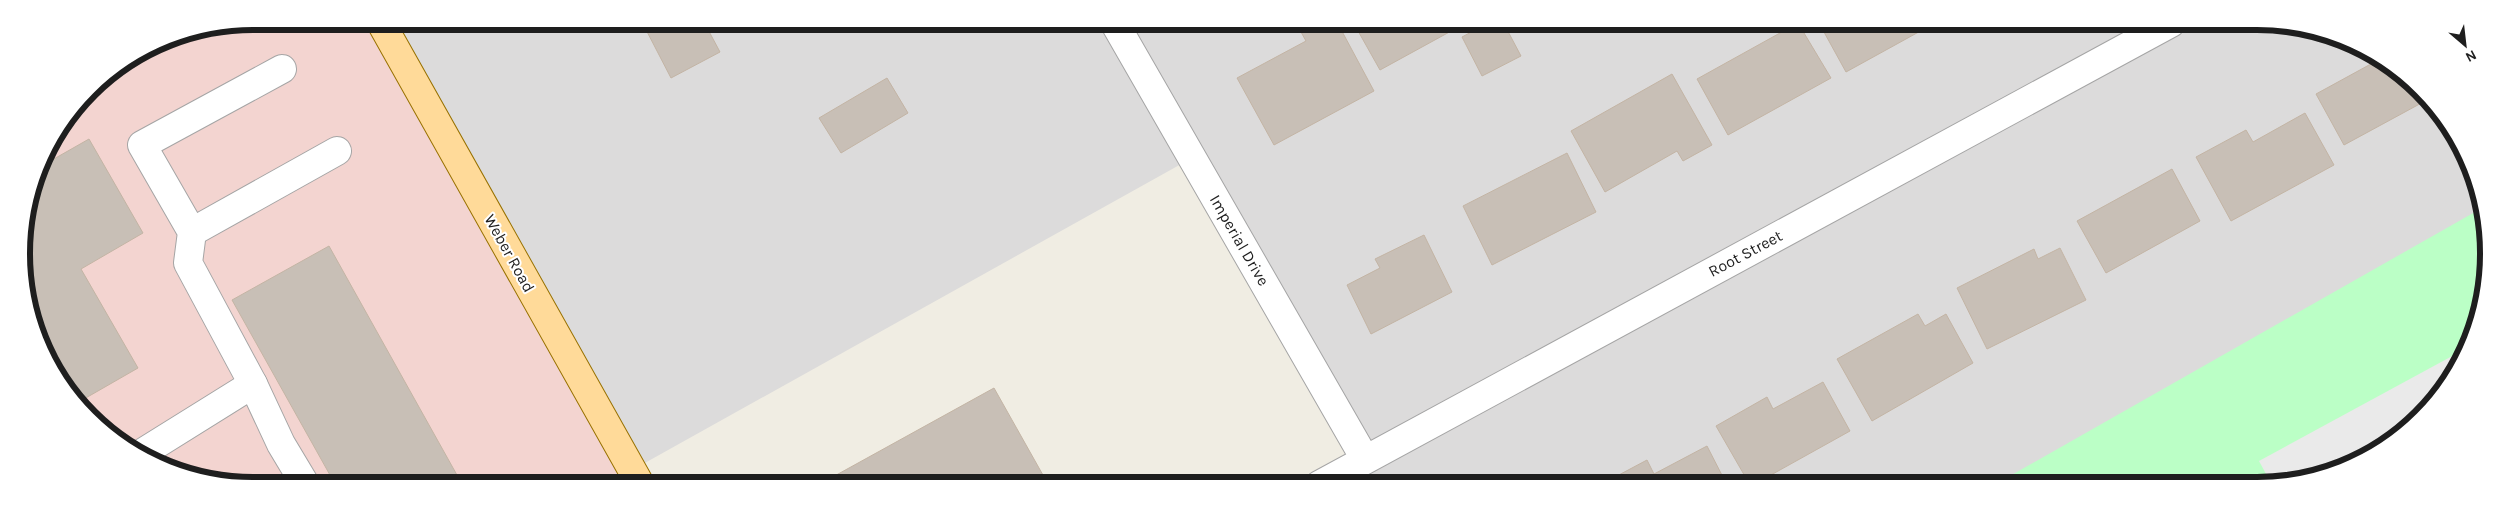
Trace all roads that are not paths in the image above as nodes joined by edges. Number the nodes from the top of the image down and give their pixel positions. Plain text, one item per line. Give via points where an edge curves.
1 (385, 30) edge
2 (1119, 30) edge
3 (2159, 30) edge
4 (282, 69) dead end
5 (337, 151) dead end
6 (192, 232) junction
7 (253, 384) junction
8 (147, 450) edge
9 (1365, 459) junction
10 (301, 477) edge
11 (636, 477) edge
12 (1333, 477) edge

1 - 11 main road, Weber Road
2 - 9 street, Imperial Drive
3 - 9 street, Root Street
4 - 6 street via 142,145
5 - 6 street
6 - 7 street via 188,263
7 - 8 street
7 - 10 street via 281,444
9 - 12 street, Root Street

